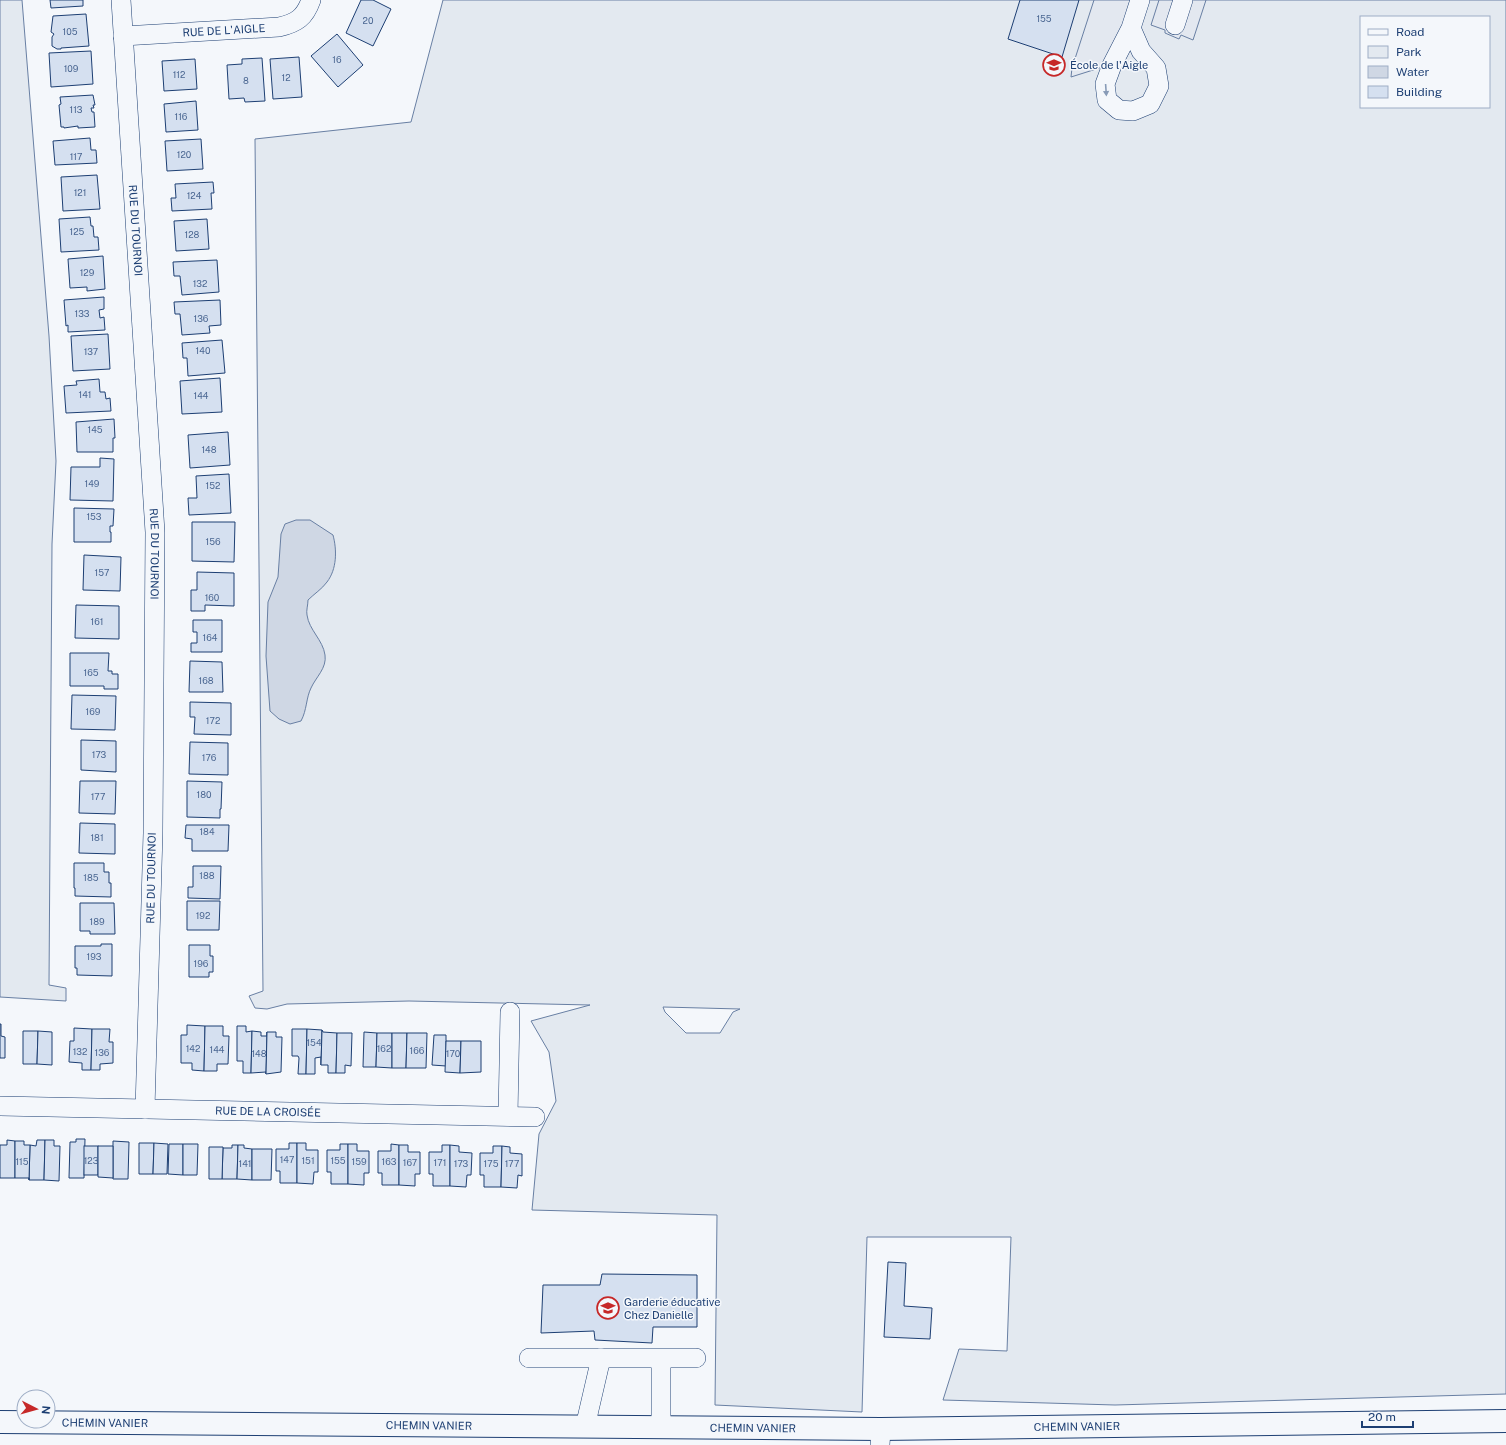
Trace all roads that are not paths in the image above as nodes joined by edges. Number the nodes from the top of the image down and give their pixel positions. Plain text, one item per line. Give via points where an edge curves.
1 (121, 0) edge
2 (312, 0) edge
3 (1140, 0) edge
4 (1183, 0) edge
5 (1175, 25) dead end
6 (1131, 28) dead end
7 (123, 36) junction
8 (510, 1012) dead end
9 (0, 1106) edge
10 (145, 1109) junction
11 (508, 1116) junction
12 (536, 1117) dead end
13 (529, 1358) dead end
14 (601, 1358) junction
15 (696, 1358) dead end
16 (662, 1359) junction
17 (1506, 1420) edge
18 (0, 1422) edge
19 (585, 1427) junction
20 (661, 1427) junction
21 (880, 1437) edge

1 - 7 street, RUE DU TOURNOI
2 - 7 street, RUE DE L'AIGLE via 298,21 279,27
3 - 6 street
4 - 5 street
7 - 10 street, RUE DU TOURNOI via 156,532 153,833
8 - 11 street
9 - 10 street, RUE DE LA CROISÉE
10 - 11 street, RUE DE LA CROISÉE
11 - 12 street, RUE DE LA CROISÉE
13 - 14 street
14 - 16 street
14 - 19 street
15 - 16 street
16 - 20 street
17 - 21 main road, CHEMIN VANIER
18 - 19 main road, CHEMIN VANIER
19 - 20 main road, CHEMIN VANIER
20 - 21 main road, CHEMIN VANIER

